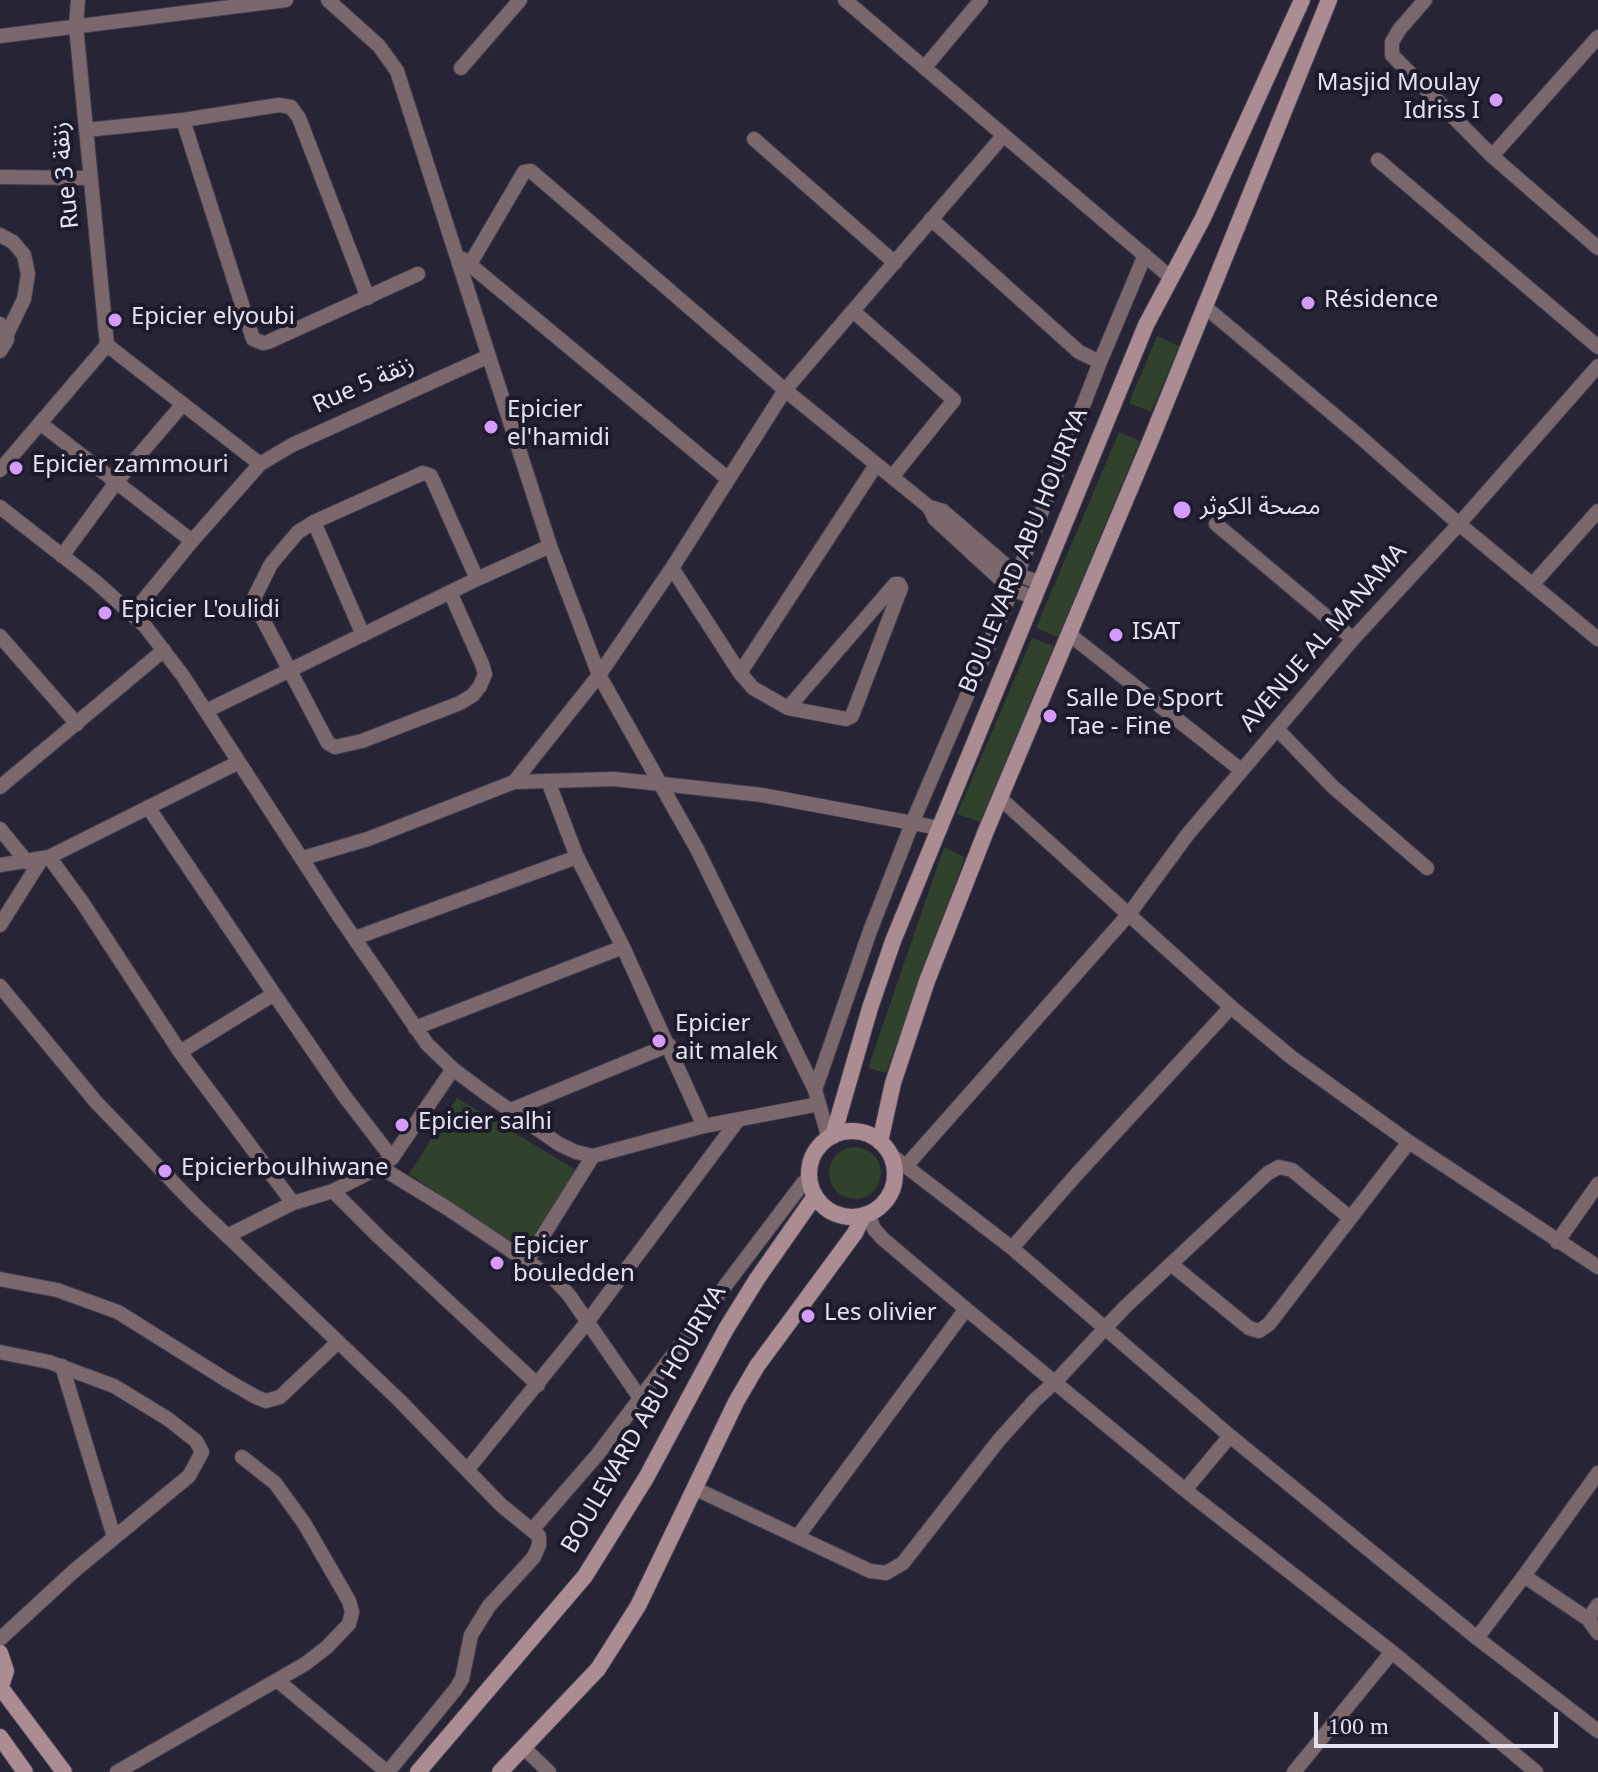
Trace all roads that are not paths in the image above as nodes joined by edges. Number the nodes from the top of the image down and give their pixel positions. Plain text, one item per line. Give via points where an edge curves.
1 (78, 0) edge
2 (286, 0) edge
3 (328, 0) edge
4 (520, 0) edge
5 (845, 0) edge
6 (981, 0) edge
7 (1302, 0) edge
8 (1329, 0) edge
9 (1425, 0) edge
10 (76, 26) junction
11 (0, 36) edge
12 (1598, 37) edge
13 (925, 67) junction
14 (461, 68) dead end
15 (183, 120) junction
16 (86, 130) junction
17 (1003, 136) junction
18 (754, 139) dead end
19 (1492, 156) junction
20 (1378, 160) dead end
21 (0, 177) edge
22 (90, 178) junction
23 (931, 219) junction
24 (0, 235) edge
25 (1598, 248) edge
26 (453, 251) junction
27 (1145, 255) junction
28 (895, 263) junction
29 (470, 264) junction
30 (418, 274) dead end
31 (1170, 277) junction
32 (368, 298) junction
33 (1204, 306) junction
34 (853, 311) junction
35 (4, 329) edge
36 (1595, 340) edge
37 (107, 345) junction
38 (0, 351) edge
39 (489, 356) junction
40 (1100, 362) junction
41 (1598, 366) edge
42 (785, 390) junction
43 (183, 404) junction
44 (40, 423) junction
45 (260, 464) junction
46 (876, 465) junction
47 (0, 470) edge
48 (892, 477) junction
49 (727, 478) junction
50 (117, 481) junction
51 (0, 507) edge
52 (1598, 511) edge
53 (314, 522) junction
54 (1216, 524) dead end
55 (1459, 524) junction
56 (192, 541) junction
57 (550, 546) junction
58 (62, 556) junction
59 (672, 568) junction
60 (477, 579) junction
61 (1014, 581) junction
62 (1532, 585) junction
63 (1038, 590) junction
64 (450, 592) junction
65 (133, 613) junction
66 (1069, 634) junction
67 (363, 635) junction
68 (0, 636) edge
69 (1353, 639) junction
70 (1598, 639) edge
71 (164, 650) junction
72 (6, 653) edge
73 (291, 669) junction
74 (740, 673) junction
75 (599, 675) junction
76 (788, 708) junction
77 (206, 711) junction
78 (77, 724) junction
79 (1277, 729) junction
80 (237, 763) junction
81 (1241, 770) junction
82 (548, 781) junction
83 (514, 782) junction
84 (662, 784) junction
85 (0, 787) edge
86 (1001, 799) junction
87 (148, 807) junction
88 (913, 821) junction
89 (939, 828) junction
90 (0, 829) edge
91 (577, 857) junction
92 (303, 858) junction
93 (39, 860) junction
94 (0, 865) edge
95 (1427, 868) dead end
96 (1129, 914) junction
97 (0, 925) edge
98 (355, 938) junction
99 (623, 947) junction
100 (0, 986) edge
101 (274, 994) junction
102 (1231, 1007) junction
103 (415, 1028) junction
104 (669, 1045) junction
105 (180, 1052) junction
106 (453, 1069) junction
107 (817, 1097) junction
108 (511, 1110) junction
109 (738, 1120) junction
110 (704, 1126) junction
111 (831, 1138) junction
112 (1409, 1142) junction
113 (885, 1148) junction
114 (593, 1156) junction
115 (386, 1163) junction
116 (906, 1166) junction
117 (810, 1177) junction
118 (1598, 1184) edge
119 (333, 1191) junction
120 (815, 1196) junction
121 (293, 1203) junction
122 (865, 1215) junction
123 (1349, 1217) junction
124 (227, 1236) junction
125 (1557, 1242) junction
126 (1012, 1248) junction
127 (527, 1261) junction
128 (1171, 1264) junction
129 (1598, 1267) edge
130 (0, 1279) edge
131 (966, 1309) junction
132 (588, 1321) junction
133 (1105, 1327) junction
134 (338, 1342) junction
135 (0, 1352) edge
136 (62, 1366) junction
137 (1056, 1381) junction
138 (538, 1385) junction
139 (640, 1398) junction
140 (1230, 1436) junction
141 (242, 1457) dead end
142 (467, 1470) junction
143 (1598, 1473) edge
144 (696, 1489) junction
145 (1185, 1490) junction
146 (532, 1530) junction
147 (798, 1536) junction
148 (114, 1537) junction
149 (1524, 1576) junction
150 (1598, 1605) edge
151 (1588, 1619) junction
152 (1598, 1633) edge
153 (1477, 1638) junction
154 (0, 1639) edge
155 (1392, 1652) junction
156 (0, 1653) edge
157 (278, 1681) junction
158 (0, 1688) edge
159 (1598, 1731) edge
160 (0, 1737) edge
161 (523, 1747) junction
162 (25, 1772) edge
163 (64, 1772) edge
164 (117, 1772) edge
165 (388, 1772) edge
166 (418, 1772) edge
167 (500, 1772) edge
168 (549, 1772) edge
169 (1294, 1772) edge
170 (1536, 1772) edge

1 - 10 street, Rue 3 زنقة
2 - 10 street
3 - 26 street via 379,46 397,71
4 - 14 street
5 - 13 street
6 - 13 street
7 - 31 main road, BOULEVARD ABU HOURIYA via 1203,218
8 - 33 main road
9 - 19 street via 1399,30 1392,55
10 - 11 street
10 - 16 street, Rue 3 زنقة
12 - 19 street
13 - 17 street
15 - 16 street
15 - 32 street via 291,107
15 - 32 street via 253,339 268,342
16 - 22 street, Rue 3 زنقة
17 - 23 street
17 - 27 street
18 - 28 street
19 - 25 street
20 - 36 street
21 - 22 street
22 - 37 street, Rue 3 زنقة
23 - 28 street
23 - 40 street via 1079,352
24 - 35 street via 20,249 28,274 24,299
26 - 29 street
26 - 39 street
27 - 31 street
27 - 40 street
28 - 34 street
29 - 42 street via 527,170
29 - 49 street
30 - 32 street
31 - 63 main road, BOULEVARD ABU HOURIYA
33 - 55 street
33 - 66 main road
34 - 42 street
34 - 48 street via 954,400
35 - 38 street via 7,340
37 - 43 street
37 - 44 street
39 - 45 street, Rue 5 زنقة
39 - 57 street
40 - 61 street
41 - 55 street, AVENUE AL MANAMA
42 - 46 street
42 - 49 street
43 - 45 street
43 - 50 street
44 - 47 street
44 - 50 street
45 - 56 street, Rue 5 زنقة
46 - 48 street
46 - 74 street
48 - 61 street via 929,507 943,511
49 - 59 street
50 - 56 street
50 - 58 street
51 - 58 street
52 - 62 street
53 - 60 street via 427,474
53 - 67 street
53 - 73 street via 287,543 254,598
54 - 69 street
55 - 62 street
55 - 69 street, AVENUE AL MANAMA
56 - 65 street, Rue 5 زنقة
57 - 60 street
57 - 75 street
58 - 65 street
59 - 74 street
59 - 75 street
60 - 64 street
61 - 63 street
61 - 88 street
62 - 70 street
63 - 89 main road, BOULEVARD ABU HOURIYA
64 - 67 street
64 - 73 street via 485,674 473,695 460,703 335,747 328,743
65 - 71 street
66 - 81 street
66 - 86 main road
67 - 73 street
68 - 72 street
69 - 79 street, AVENUE AL MANAMA
71 - 77 street
71 - 78 street
72 - 78 street
73 - 77 street
74 - 76 street via 753,688
75 - 83 street
75 - 84 street
76 - 76 street via 895,584 899,584 852,716
77 - 80 street
78 - 85 street
79 - 81 street, AVENUE AL MANAMA
79 - 95 street via 1333,787
80 - 87 street
80 - 92 street
81 - 96 street, AVENUE AL MANAMA
82 - 83 street
82 - 84 street
82 - 91 street
83 - 92 street via 368,839
84 - 88 street
84 - 107 street
86 - 96 street
86 - 113 main road via 927,981 893,1083
87 - 93 street
87 - 101 street
88 - 89 street
88 - 107 street via 870,931
89 - 111 main road, BOULEVARD ABU HOURIYA via 893,941
90 - 93 street
91 - 98 street
91 - 99 street
92 - 98 street
93 - 94 street
93 - 97 street
93 - 105 street via 82,902
96 - 102 street
96 - 116 street, AVENUE AL MANAMA
98 - 103 street
99 - 103 street
99 - 104 street
100 - 124 street via 96,1102
101 - 105 street
101 - 115 street
102 - 112 street via 1323,1082
102 - 126 street
103 - 106 street
104 - 108 street
104 - 110 street
105 - 121 street
106 - 108 street
106 - 115 street
107 - 109 street
107 - 111 street
108 - 114 street via 559,1144
109 - 110 street
109 - 132 street
110 - 114 street
111 - 113 main road via 858,1132
111 - 117 main road via 816,1153
112 - 123 street
112 - 125 street
113 - 116 street
113 - 122 main road via 895,1174 892,1189 885,1202
114 - 127 street
115 - 119 street
115 - 127 street
116 - 126 street
117 - 120 main road
117 - 139 street
118 - 125 street
119 - 121 street
119 - 138 street
120 - 122 main road via 838,1215
120 - 166 main road, BOULEVARD ABU HOURIYA via 726,1329 646,1478 585,1576
121 - 124 street
122 - 131 street via 883,1239
122 - 144 main road via 757,1366
123 - 128 street via 1292,1170 1279,1167
123 - 128 street via 1259,1331
124 - 134 street
125 - 129 street
126 - 133 street
127 - 132 street via 561,1286
128 - 133 street
130 - 134 street via 57,1290 118,1312 266,1401 280,1397
131 - 137 street
131 - 147 street
132 - 138 street
132 - 139 street
133 - 137 street
133 - 140 street
134 - 142 street
135 - 136 street
136 - 148 street
136 - 148 street via 142,1402 196,1441 202,1452 189,1476
137 - 145 street
137 - 147 street via 999,1440 903,1563 886,1573 870,1571
138 - 142 street
139 - 146 street
140 - 145 street
140 - 153 street
141 - 157 street via 284,1494 351,1608 347,1629
142 - 146 street
143 - 149 street
144 - 147 street
144 - 161 main road via 638,1606 598,1669
145 - 155 street
146 - 165 street via 540,1540 538,1550 475,1628 462,1679
148 - 154 street
149 - 151 street
149 - 153 street
150 - 151 street
151 - 152 street
153 - 159 street
155 - 169 street
155 - 170 street
156 - 158 main road via 6,1671
157 - 164 street
157 - 165 street
158 - 163 main road
160 - 162 main road
161 - 167 main road
161 - 168 street

